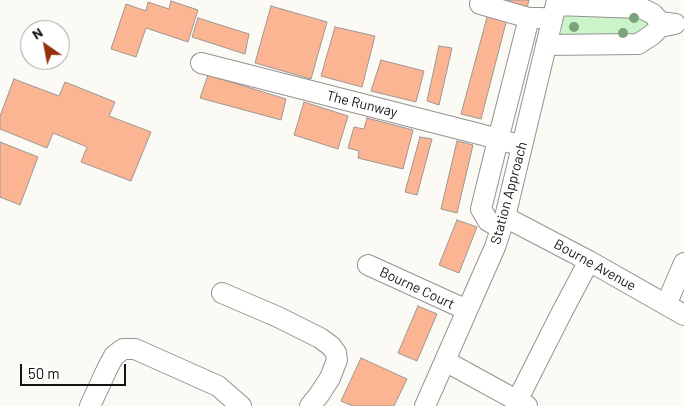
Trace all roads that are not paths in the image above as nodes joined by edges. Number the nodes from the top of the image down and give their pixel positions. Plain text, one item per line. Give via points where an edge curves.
1 (480, 4) dead end
2 (555, 8) edge
3 (529, 18) junction
4 (680, 24) edge
5 (546, 45) junction
6 (200, 63) dead end
7 (498, 140) junction
8 (522, 145) junction
9 (503, 223) junction
10 (589, 261) junction
11 (684, 263) edge
12 (368, 265) dead end
13 (222, 292) dead end
14 (666, 305) junction
15 (468, 310) junction
16 (684, 315) edge
17 (445, 361) junction
18 (522, 404) edge
19 (90, 406) edge
20 (241, 406) edge
21 (310, 406) edge
22 (425, 406) edge

1 - 3 street
2 - 3 street
2 - 4 street via 641,8 660,22
2 - 5 street, Station Approach
3 - 7 street, Bourne Avenue
4 - 5 street via 660,27 638,44
5 - 8 street, Station Approach
6 - 7 street, The Runway
7 - 8 street, The Runway
7 - 9 street, Bourne Avenue via 481,209 488,221
8 - 9 street, Station Approach
9 - 10 street, Bourne Avenue
9 - 15 street, Station Approach
10 - 14 street, Bourne Avenue
10 - 18 street via 562,312
11 - 14 street
12 - 15 street, Bourne Court
13 - 21 street via 331,346 337,360 330,378
14 - 16 street, Bourne Avenue
15 - 17 street, Station Approach
17 - 18 street
17 - 22 street, Station Approach
19 - 20 street via 114,356 123,348 135,349 218,386

